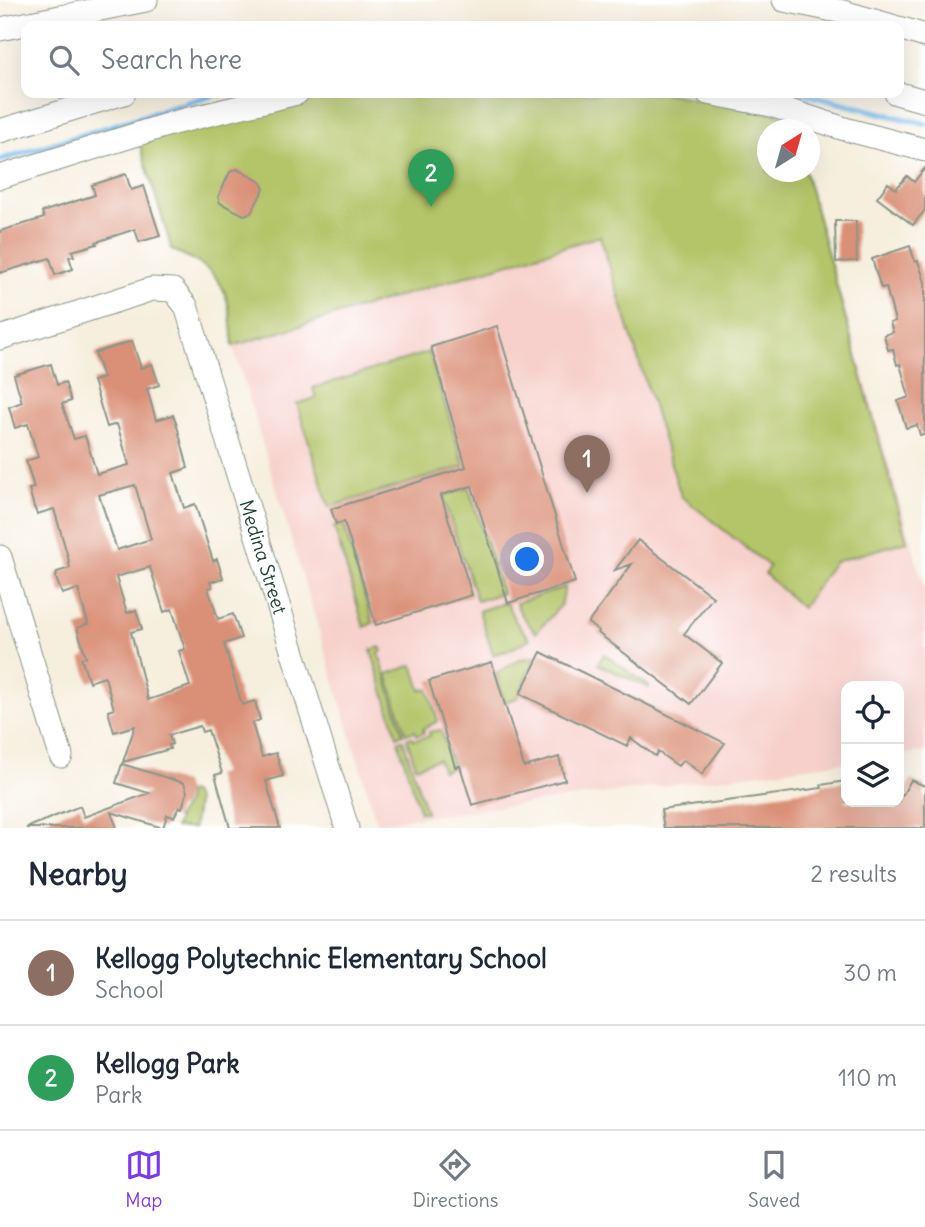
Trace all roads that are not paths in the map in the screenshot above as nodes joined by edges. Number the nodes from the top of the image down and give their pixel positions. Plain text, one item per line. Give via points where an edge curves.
1 (146, 0) edge
2 (784, 0) edge
3 (40, 21) edge
4 (874, 21) edge
5 (21, 25) edge
6 (0, 29) edge
7 (904, 30) edge
8 (925, 36) edge
9 (904, 95) edge
10 (108, 98) edge
11 (277, 98) edge
12 (734, 98) edge
13 (925, 101) edge
14 (0, 131) edge
15 (925, 150) edge
16 (0, 177) edge
17 (0, 338) edge
18 (0, 557) edge
19 (61, 756) dead end
20 (347, 828) edge

1 - 3 street
2 - 4 street
5 - 6 street
7 - 8 street
9 - 13 street
10 - 14 street
11 - 16 street via 173,123
12 - 15 street
17 - 20 street, Medina Street via 152,289 173,290 186,306
18 - 19 street

